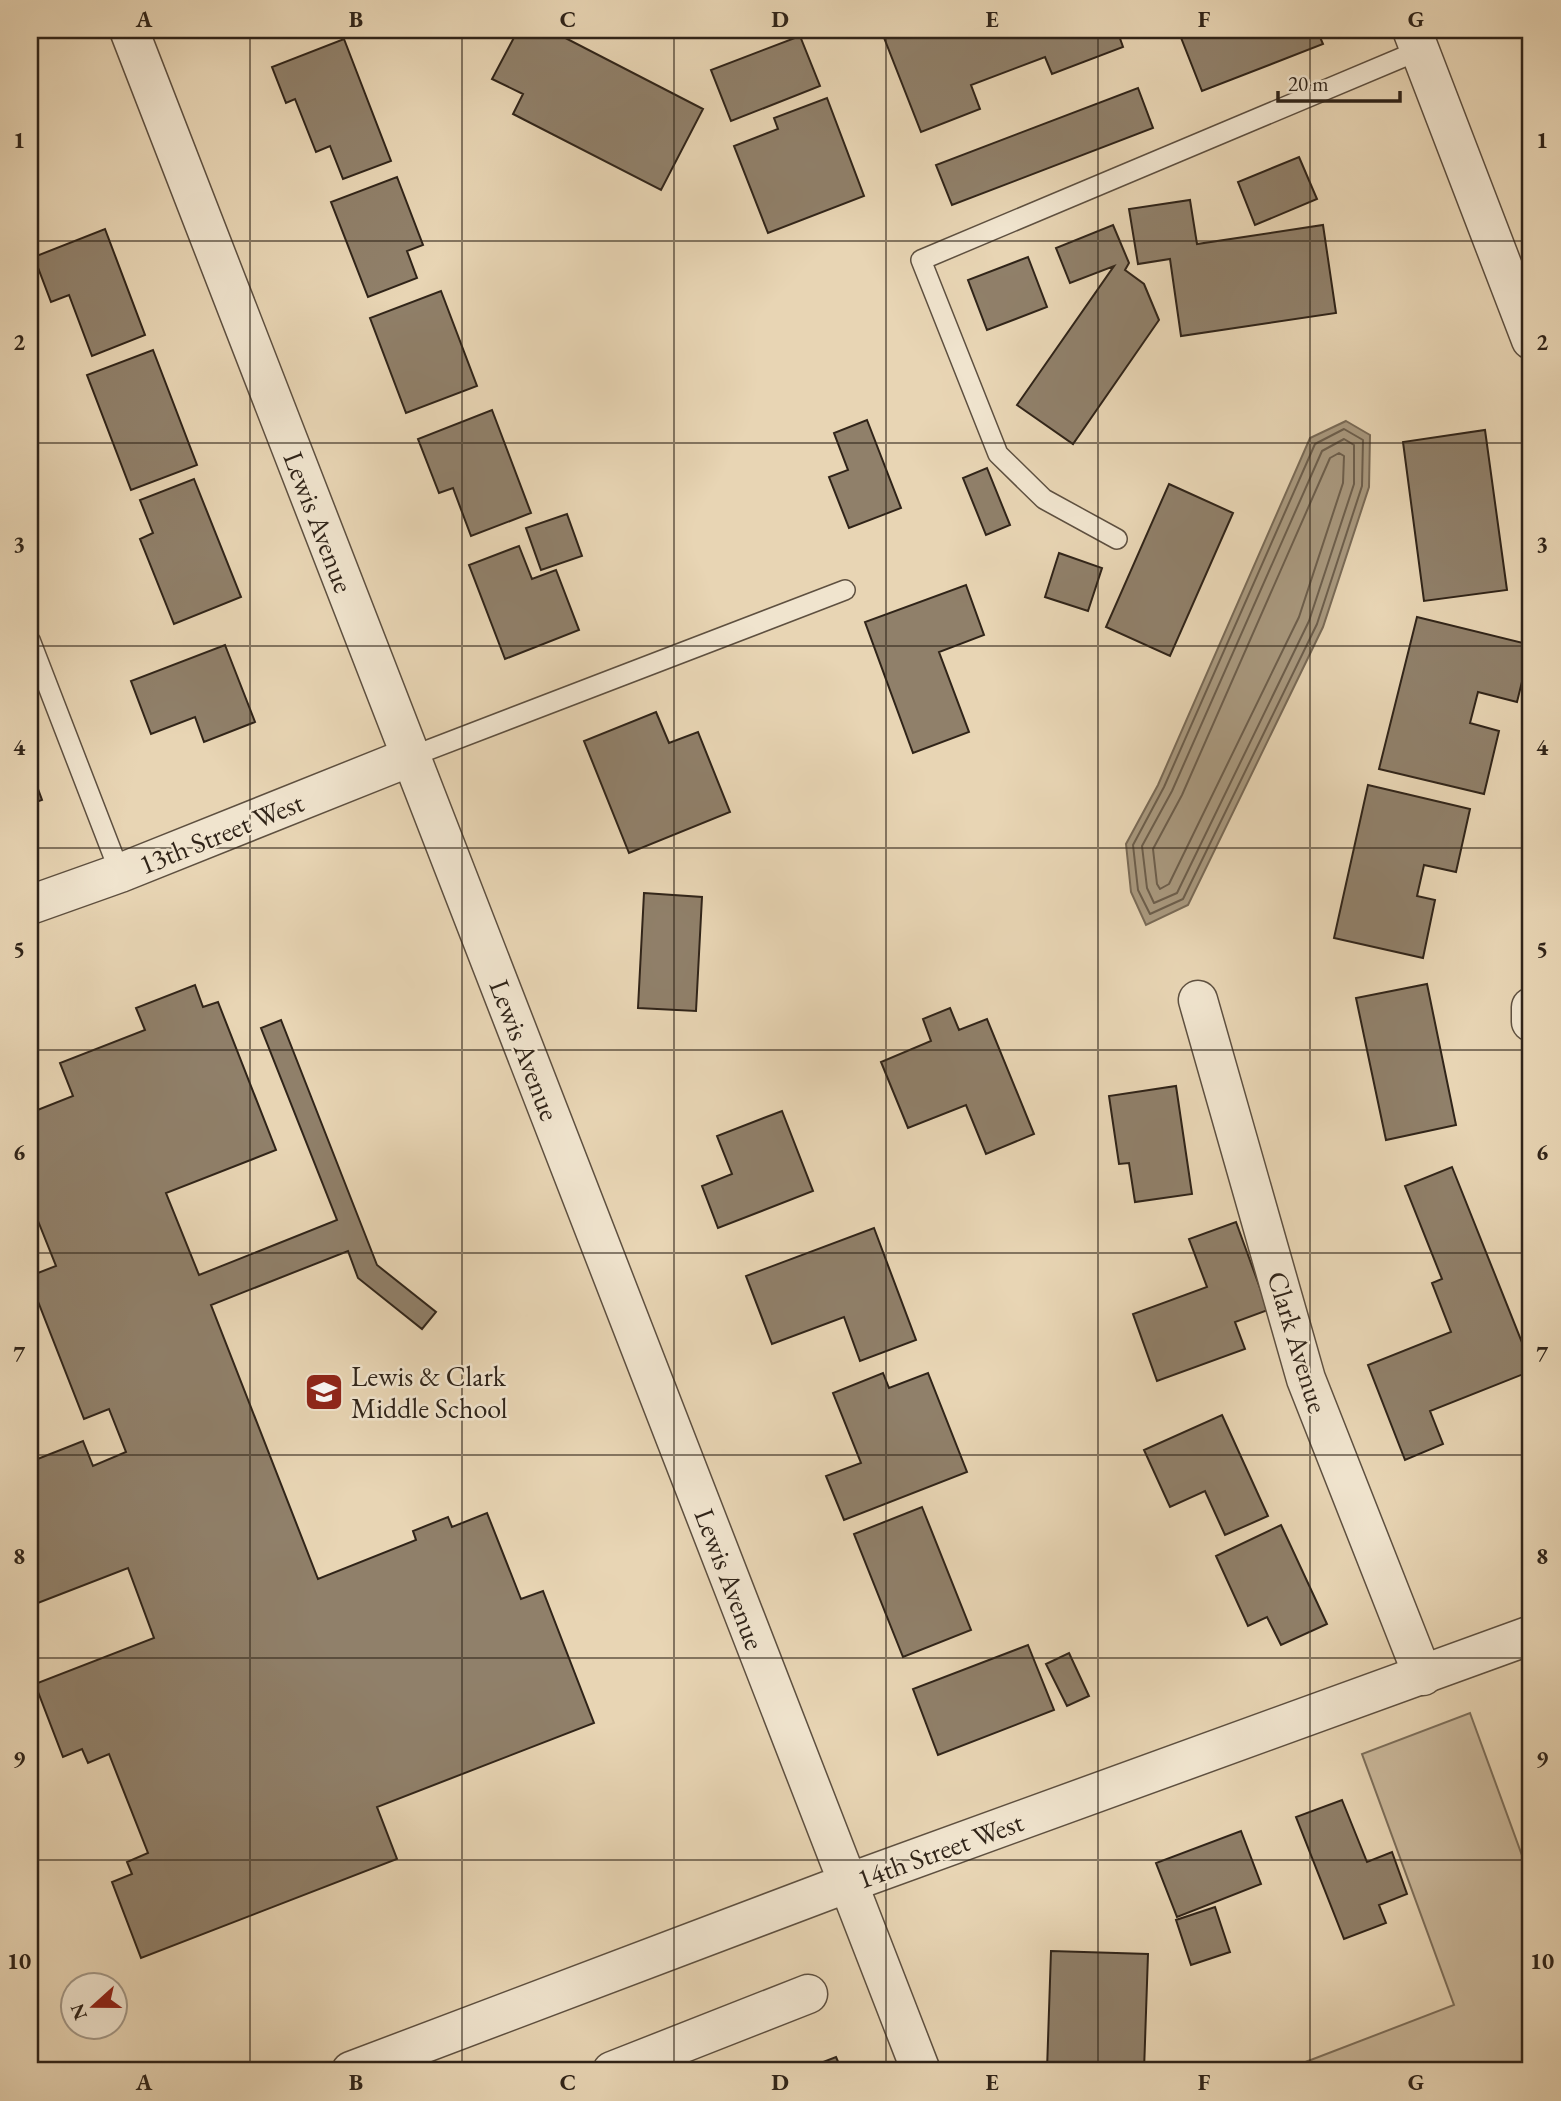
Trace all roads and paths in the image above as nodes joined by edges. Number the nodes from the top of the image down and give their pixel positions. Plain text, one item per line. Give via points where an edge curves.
1 (129, 30) edge
2 (1416, 40) edge
3 (1531, 340) edge
4 (1117, 539) dead end
5 (845, 590) dead end
6 (30, 640) edge
7 (410, 757) junction
8 (120, 873) junction
9 (30, 905) edge
10 (1198, 1000) dead end
11 (1531, 1007) edge
12 (1531, 1022) edge
13 (1531, 1635) edge
14 (1423, 1676) junction
15 (848, 1882) junction
16 (808, 1994) dead end
17 (351, 2071) edge
18 (612, 2071) edge
19 (921, 2071) edge

1 - 7 street, Lewis Avenue
2 - 3 street
2 - 4 lane via 921,260 998,454 1044,499
5 - 7 lane
6 - 8 lane
7 - 8 street, 13th Street West
7 - 15 street, Lewis Avenue
8 - 9 street, 13th Street West
10 - 14 street, Clark Avenue via 1306,1379
11 - 12 street
13 - 14 street, 14th Street West
14 - 15 street, 14th Street West
15 - 17 street, 14th Street West
15 - 19 street, Lewis Avenue
16 - 18 street

